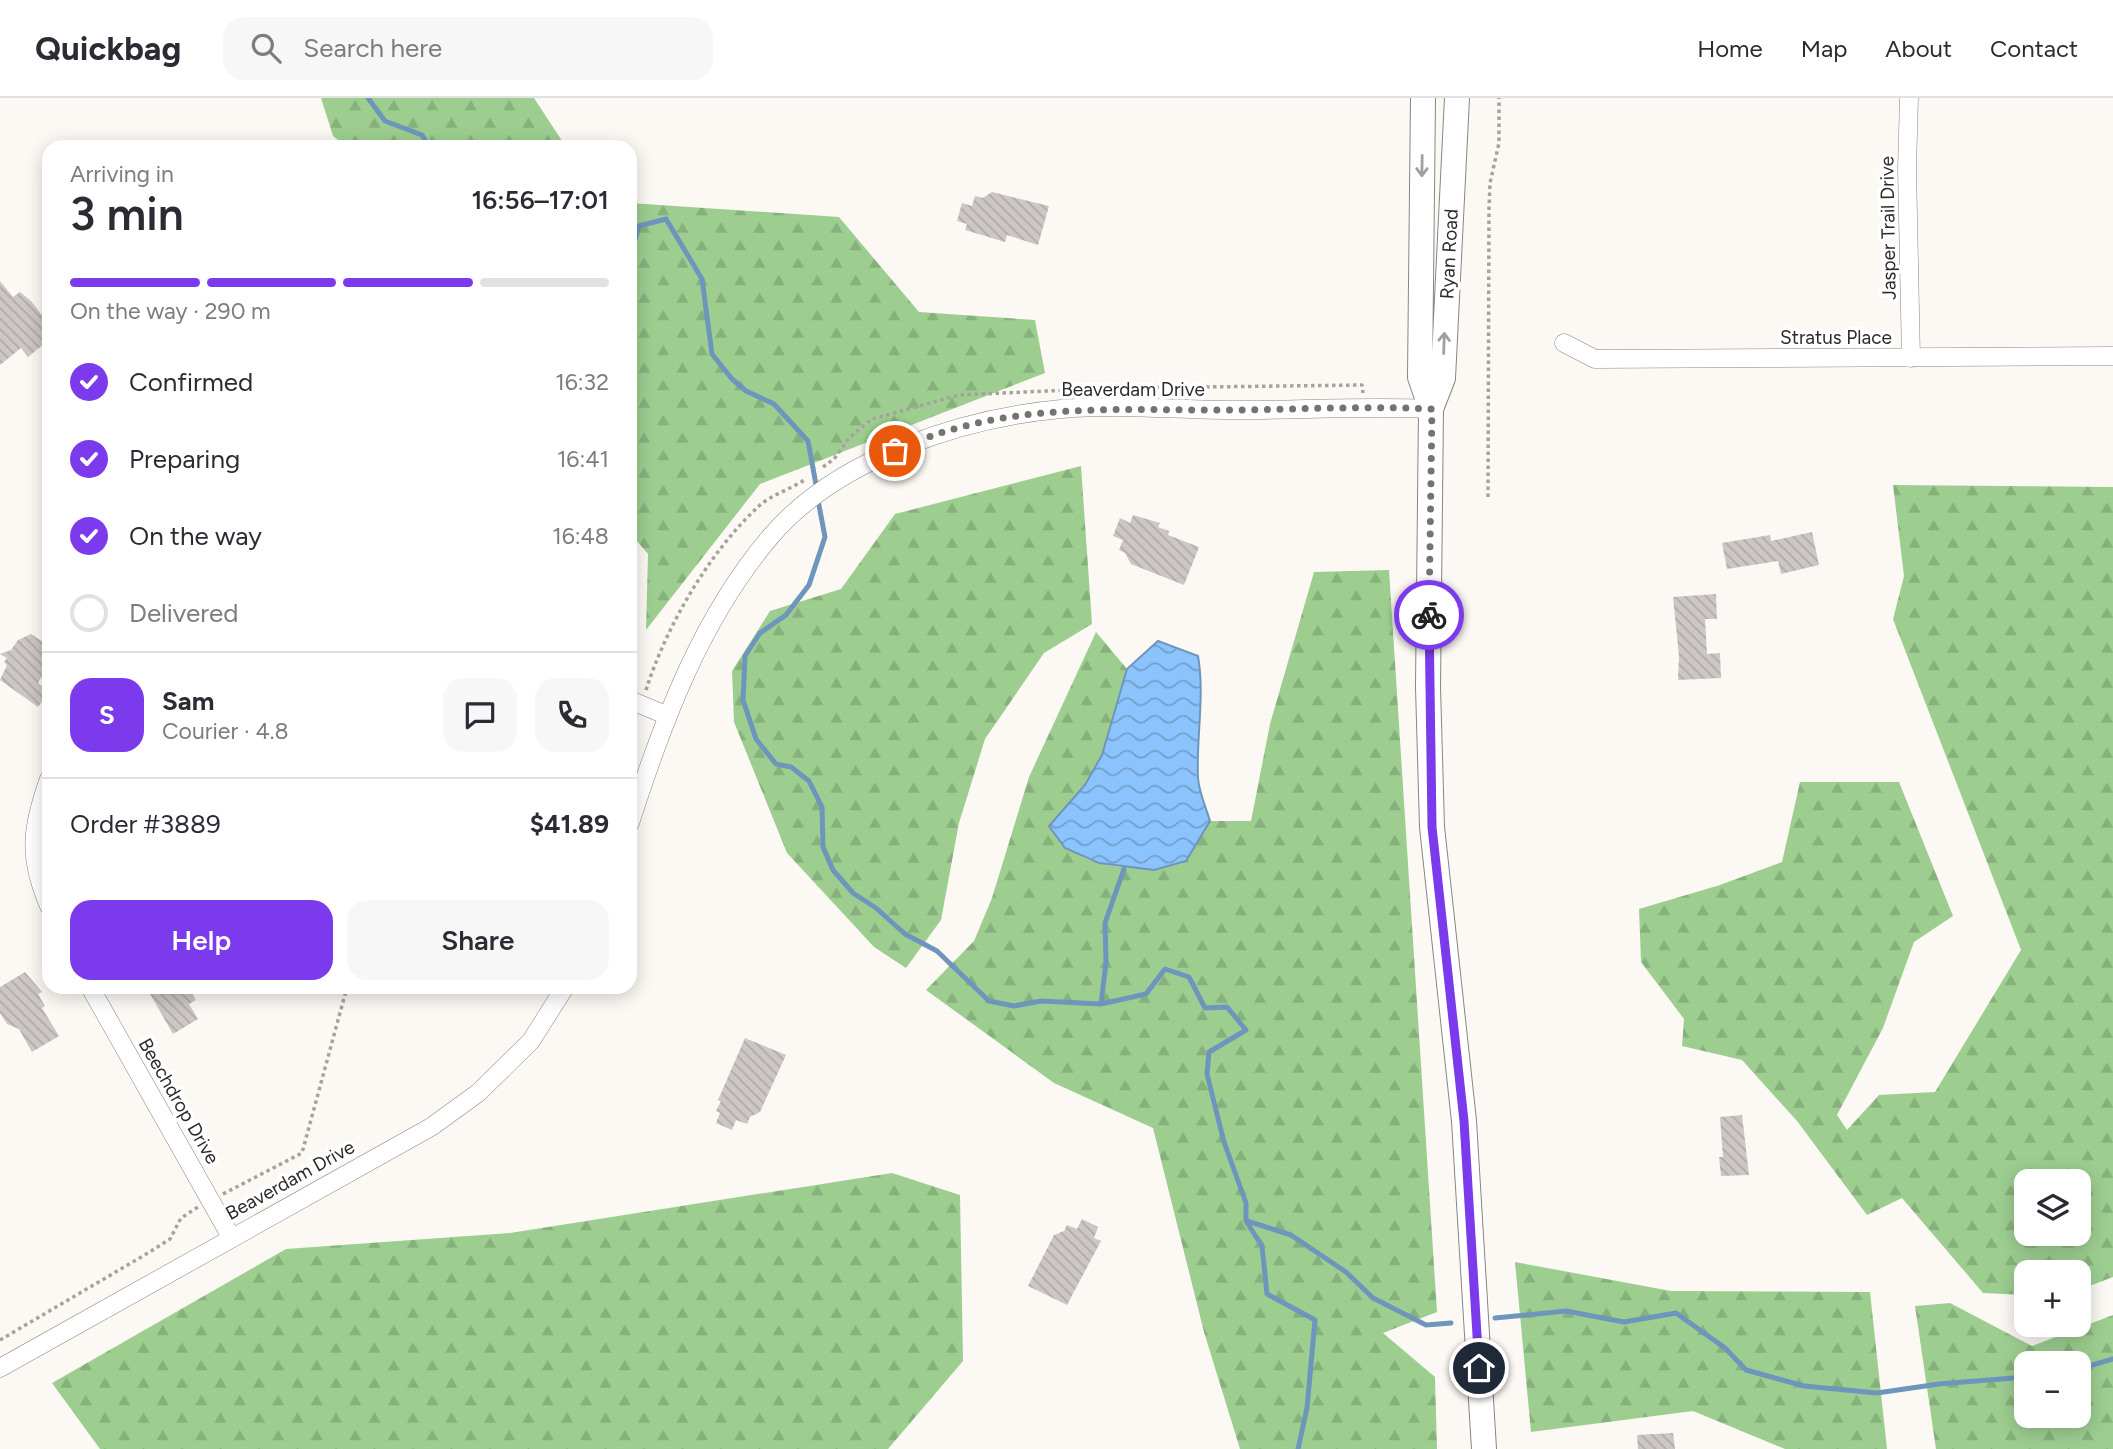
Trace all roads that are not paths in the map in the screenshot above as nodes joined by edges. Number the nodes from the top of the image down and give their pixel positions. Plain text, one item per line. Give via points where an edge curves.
1 (1423, 98) edge
2 (1457, 98) edge
3 (1909, 98) edge
4 (1564, 343) dead end
5 (2113, 356) edge
6 (1911, 358) junction
7 (1432, 409) junction
8 (637, 703) edge
9 (667, 716) junction
10 (42, 801) edge
11 (637, 803) edge
12 (42, 890) edge
13 (94, 994) edge
14 (561, 994) edge
15 (232, 1237) junction
16 (0, 1368) edge
17 (1484, 1449) edge

1 -> 7 main road, Ryan Road via 1420,377
7 -> 2 main road, Ryan Road via 1443,378
3 - 6 street, Jasper Trail Drive
4 - 6 street, Stratus Place via 1595,359
5 - 6 street, Stratus Place
7 - 9 street, Beaverdam Drive via 1062,409 948,430 913,443 859,468 808,502 773,533 725,597
7 - 17 main road, Ryan Road via 1428,687 1432,827 1464,1121
8 - 9 street
9 - 11 street, Beaverdam Drive
10 - 12 street via 33,830 36,876
13 - 15 street, Beechdrop Drive
14 - 15 street, Beaverdam Drive via 531,1041 478,1093 431,1127
15 - 16 street, Beaverdam Drive

